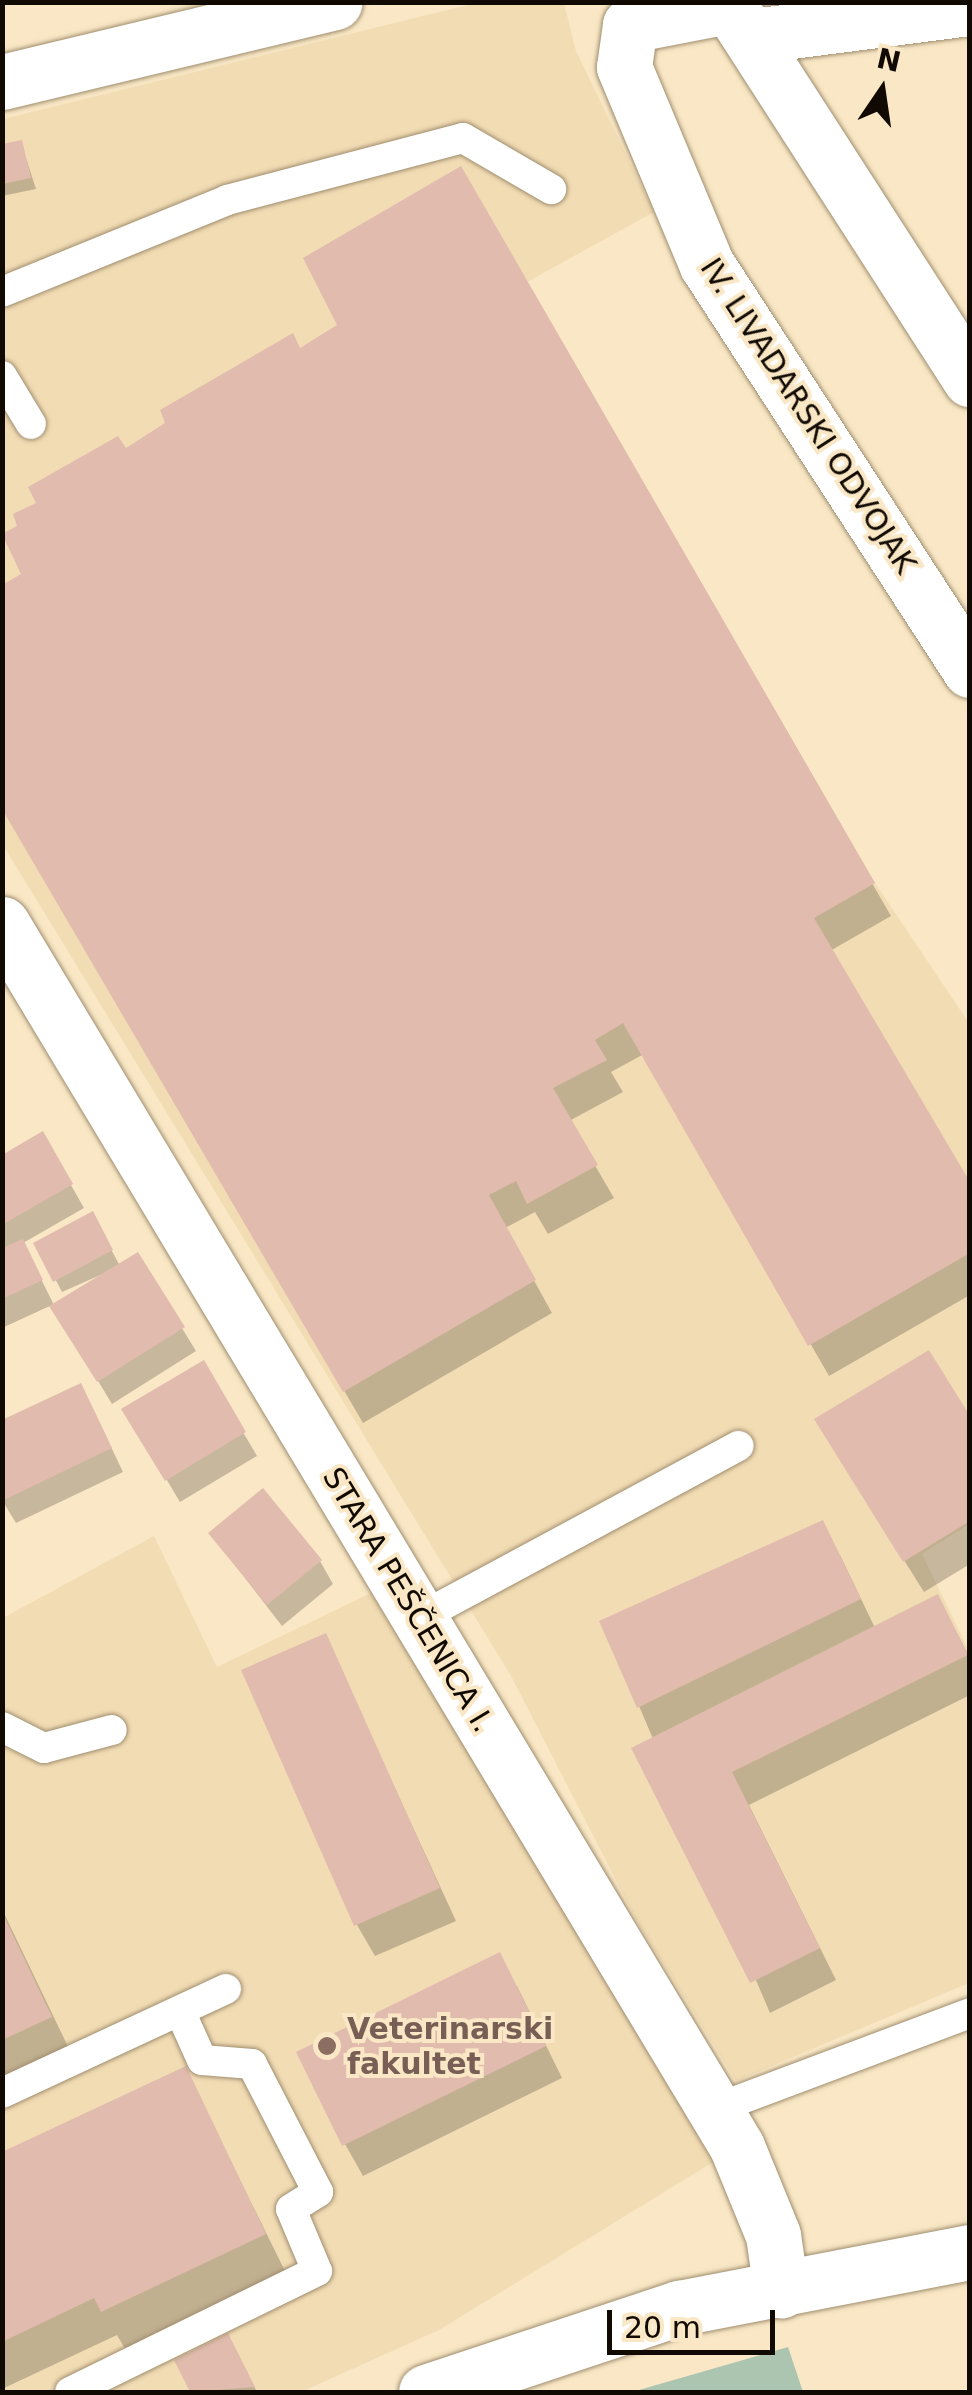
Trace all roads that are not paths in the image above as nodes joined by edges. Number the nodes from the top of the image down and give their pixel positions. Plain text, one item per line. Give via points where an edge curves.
1 (334, 2) edge
2 (970, 8) edge
3 (736, 15) edge
4 (2, 82) edge
5 (551, 189) dead end
6 (2, 292) edge
7 (2, 376) edge
8 (970, 379) edge
9 (32, 424) dead end
10 (970, 670) edge
11 (2, 924) edge
12 (739, 1446) dead end
13 (420, 1618) junction
14 (2, 1727) edge
15 (112, 1730) dead end
16 (226, 1989) dead end
17 (180, 2011) junction
18 (970, 2013) edge
19 (2, 2093) edge
20 (715, 2109) junction
21 (970, 2252) edge
22 (781, 2290) junction
23 (70, 2392) edge
24 (426, 2392) edge

1 - 4 street
2 - 3 street
3 - 8 street
3 - 10 street, IV. LIVADARSKI ODVOJAK via 630,25 624,67 707,264
5 - 6 lane via 462,138 227,200
7 - 9 lane
11 - 13 street, STARA PEŠČENICA I.
12 - 13 lane
13 - 20 street, STARA PEŠČENICA I.
14 - 15 lane via 44,1748
16 - 17 lane
17 - 19 lane
17 - 23 lane via 202,2060 252,2064 318,2192 291,2209 317,2271
18 - 20 lane
20 - 22 street, STARA PEŠČENICA I. via 772,2235
21 - 22 street
22 - 24 street via 679,2308

